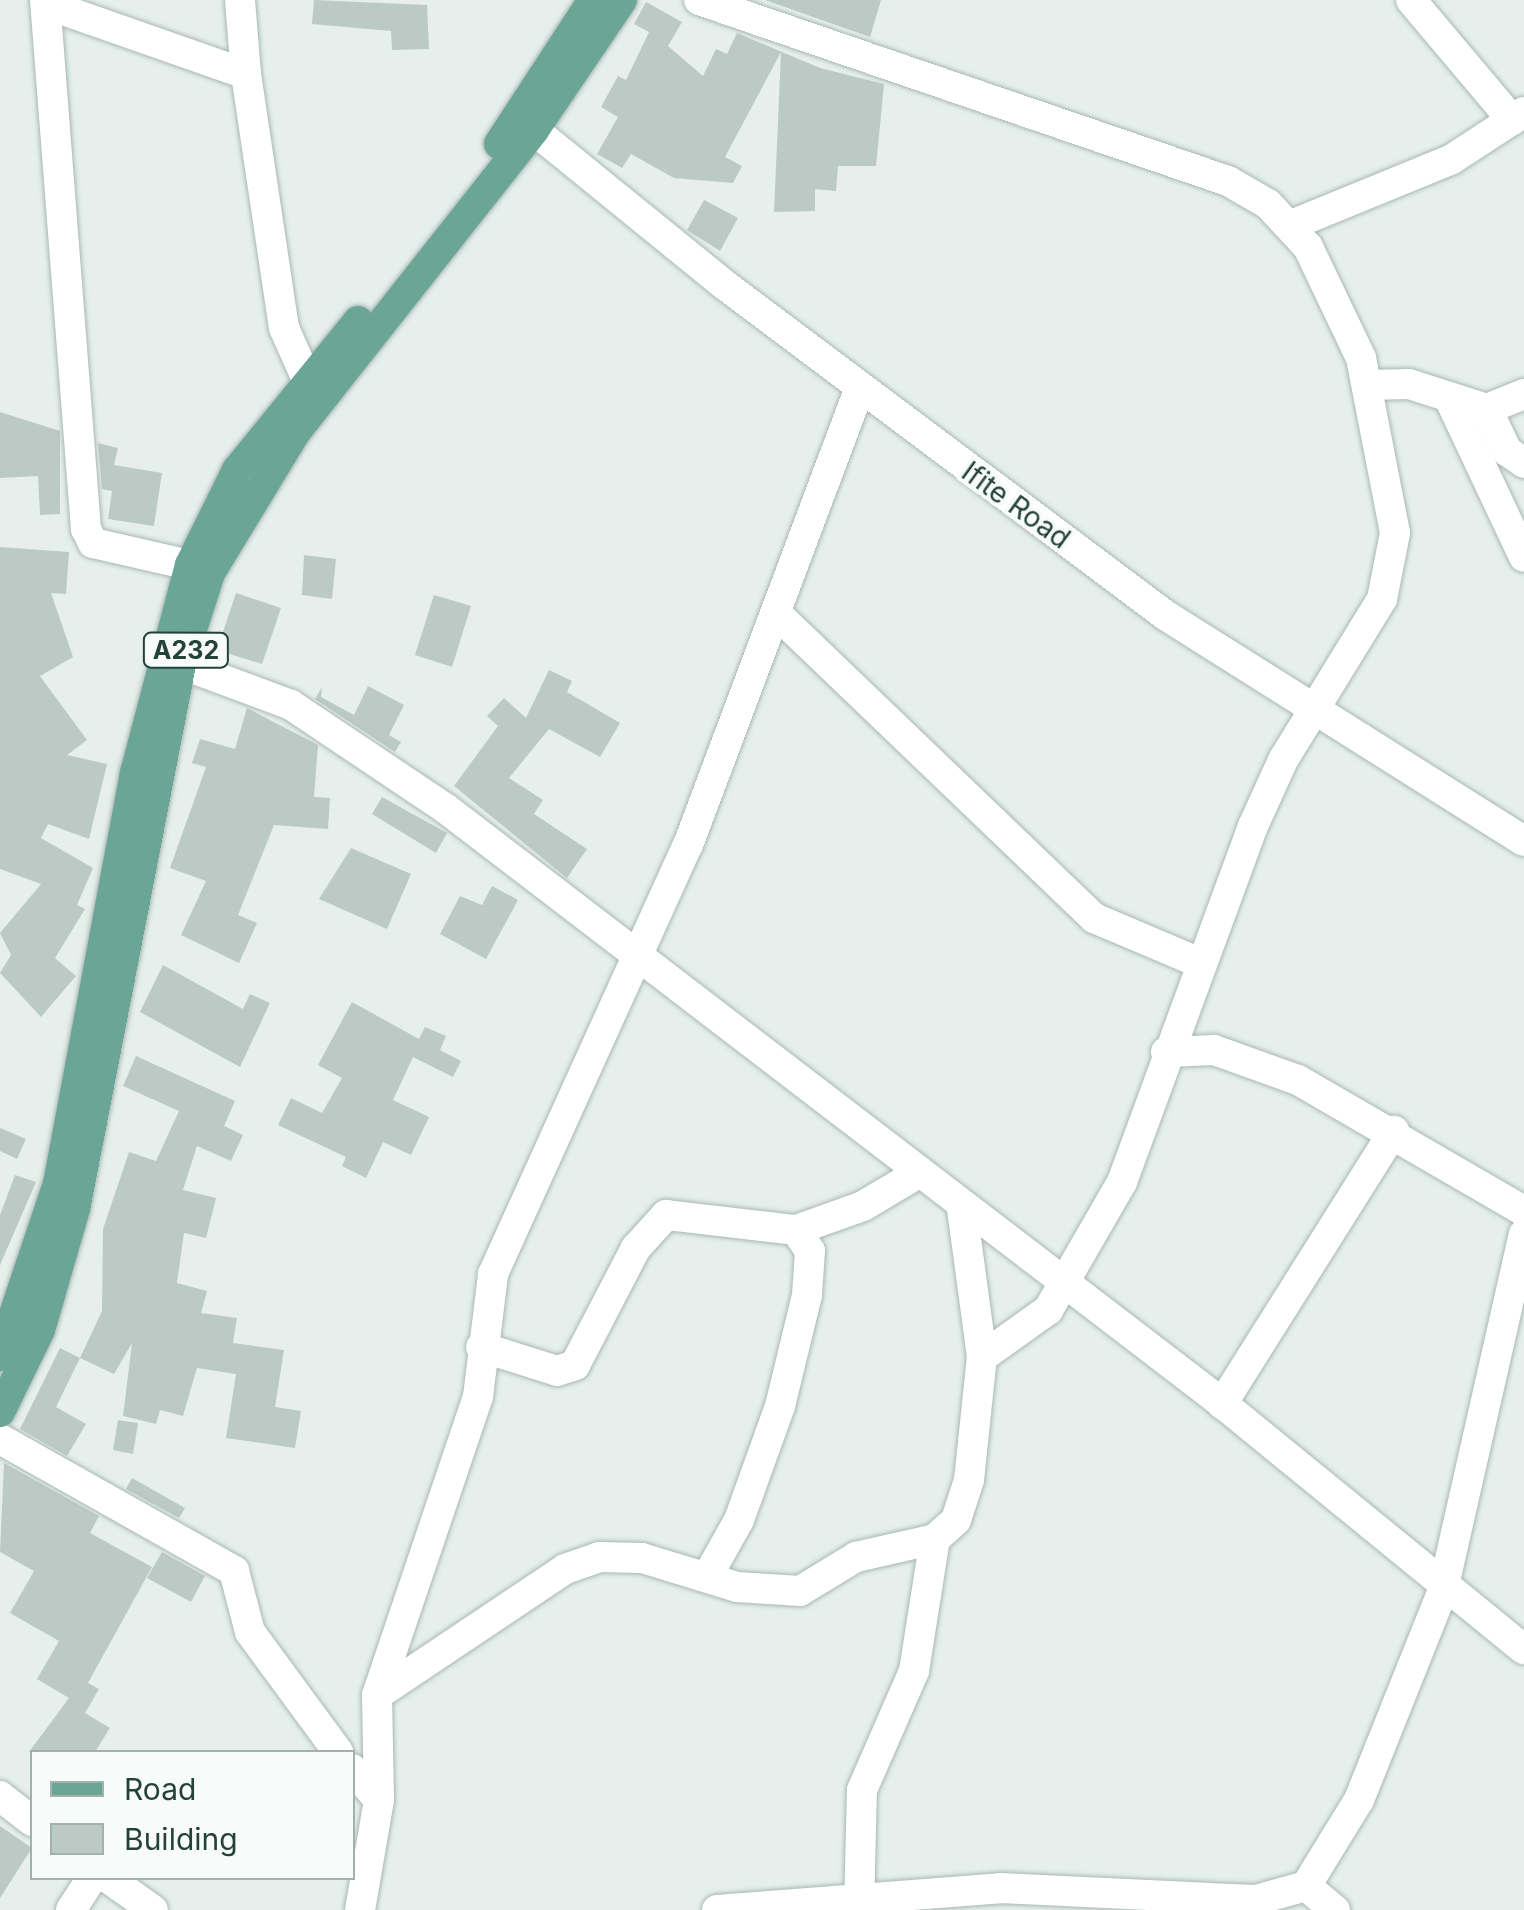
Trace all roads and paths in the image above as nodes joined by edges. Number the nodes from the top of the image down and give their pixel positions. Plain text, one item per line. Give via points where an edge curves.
1 (240, 0) edge
2 (592, 0) edge
3 (622, 0) edge
4 (698, 0) edge
5 (1411, 0) edge
6 (46, 2) edge
7 (246, 74) junction
8 (1518, 116) edge
9 (534, 130) junction
10 (1289, 226) junction
11 (308, 382) junction
12 (1367, 385) junction
13 (860, 388) junction
14 (1524, 394) edge
15 (1452, 402) junction
16 (1487, 410) junction
17 (1524, 463) edge
18 (1524, 557) edge
19 (190, 564) junction
20 (778, 616) junction
21 (181, 664) junction
22 (1315, 710) junction
23 (1524, 842) edge
24 (637, 960) junction
25 (1200, 963) junction
26 (1166, 1052) junction
27 (1394, 1131) junction
28 (917, 1174) junction
29 (962, 1210) junction
30 (1524, 1211) edge
31 (796, 1230) junction
32 (1524, 1234) edge
33 (1068, 1284) junction
34 (481, 1347) junction
35 (0, 1356) edge
36 (982, 1356) junction
37 (1222, 1404) junction
38 (0, 1412) edge
39 (0, 1439) edge
40 (935, 1539) junction
41 (706, 1577) junction
42 (1443, 1590) junction
43 (1524, 1649) edge
44 (377, 1695) junction
45 (337, 1750) edge
46 (355, 1772) edge
47 (0, 1796) edge
48 (379, 1800) junction
49 (30, 1818) edge
50 (91, 1880) edge
51 (111, 1880) edge
52 (1306, 1886) junction
53 (860, 1904) edge
54 (1205, 1906) edge
55 (71, 1910) edge
56 (153, 1910) edge
57 (360, 1910) edge
58 (717, 1910) edge
59 (1336, 1910) edge

1 - 7 street
2 - 11 main road, A232 via 462,194
3 - 9 main road, A232
4 - 10 street via 1180,161 1242,188
5 - 8 street
6 - 7 street
6 - 19 street via 86,529 93,543
7 - 11 street via 284,328
8 - 10 street via 1452,159
9 - 13 street, Ifite Road
9 - 21 main road, A232 via 261,479 210,574
10 - 12 street via 1328,280
11 - 19 main road, A232 via 237,470
12 - 15 street via 1409,384
12 - 22 street via 1395,533 1382,600
13 - 20 street
13 - 22 street, Ifite Road via 1165,615
14 - 16 street
15 - 16 street
15 - 18 street
16 - 17 street via 1507,451
19 - 35 main road, A232 via 135,772 58,1184
20 - 24 street
20 - 25 street via 1094,918
21 - 24 street via 291,705 445,808
21 - 38 main road, A232 via 76,1209 40,1330
22 - 23 street, Ifite Road
22 - 25 street via 1253,826
24 - 28 street
24 - 34 street via 519,1207 493,1274
25 - 26 street
26 - 27 street via 1214,1050 1298,1080
26 - 33 street via 1122,1182
27 - 30 street
27 - 37 street
28 - 29 street
28 - 31 street via 863,1206
29 - 33 street
29 - 36 street
31 - 34 street via 666,1215 636,1248 575,1365 558,1372
31 - 41 street via 810,1251 807,1294 780,1406 739,1520
32 - 42 street
33 - 36 street via 1018,1336
33 - 37 street
34 - 44 street via 478,1398
36 - 40 street via 969,1480 956,1520
37 - 42 street
39 - 45 street via 234,1571 250,1632
40 - 41 street via 856,1557 800,1592
40 - 53 street via 914,1671 862,1790 856,1831
41 - 44 street via 642,1558 599,1557 565,1569
42 - 43 street
42 - 52 street via 1360,1800
44 - 48 street
46 - 48 street
47 - 49 street
48 - 57 street
50 - 55 street
51 - 56 street
52 - 54 street
52 - 59 street
53 - 54 street via 1000,1888
53 - 58 street

